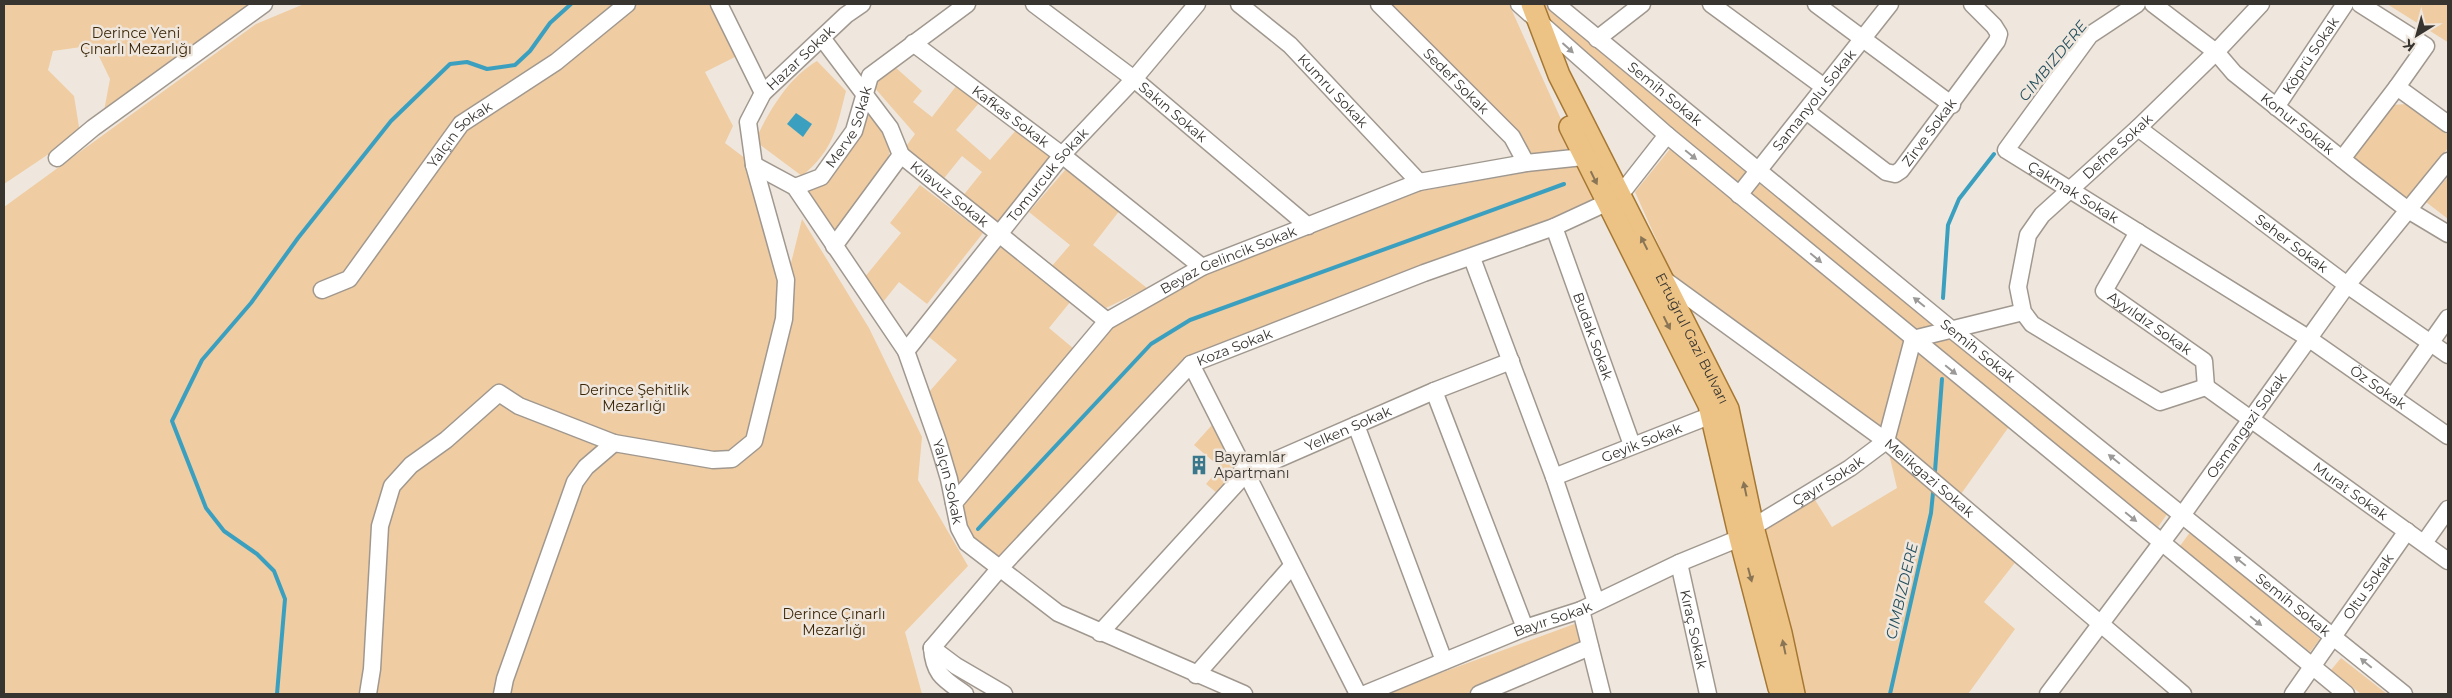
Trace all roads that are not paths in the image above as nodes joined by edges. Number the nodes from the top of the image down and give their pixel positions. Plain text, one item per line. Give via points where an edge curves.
1 (264, 4) edge
2 (627, 4) edge
3 (719, 4) edge
4 (862, 4) edge
5 (967, 4) edge
6 (1034, 4) edge
7 (1197, 4) edge
8 (1240, 4) edge
9 (1379, 4) edge
10 (1556, 4) edge
11 (1642, 4) edge
12 (1711, 4) edge
13 (1816, 4) edge
14 (1890, 4) edge
15 (1972, 4) edge
16 (2136, 4) edge
17 (2153, 4) edge
18 (2261, 4) edge
19 (2346, 4) edge
20 (2360, 4) edge
21 (1525, 7) edge
22 (822, 38) junction
23 (1597, 39) junction
24 (1863, 39) junction
25 (913, 43) junction
26 (2216, 52) junction
27 (1134, 79) junction
28 (1824, 87) junction
29 (2397, 87) junction
30 (763, 94) junction
31 (863, 94) junction
32 (1952, 105) junction
33 (2276, 106) junction
34 (1806, 111) junction
35 (2448, 124) edge
36 (2138, 128) junction
37 (1667, 135) junction
38 (901, 155) junction
39 (1062, 155) junction
40 (1583, 156) junction
41 (57, 158) dead end
42 (2342, 159) junction
43 (2448, 162) edge
44 (1526, 163) junction
45 (754, 165) junction
46 (1758, 170) junction
47 (1419, 182) junction
48 (795, 187) junction
49 (2071, 190) junction
50 (1739, 195) junction
51 (1613, 199) junction
52 (2408, 210) junction
53 (1308, 226) junction
54 (1554, 227) junction
55 (2138, 232) junction
56 (999, 234) junction
57 (2448, 234) edge
58 (834, 246) junction
59 (1472, 258) junction
60 (1202, 267) junction
61 (1662, 278) junction
62 (2347, 285) junction
63 (322, 290) dead end
64 (2023, 312) junction
65 (2448, 318) edge
66 (1107, 321) junction
67 (1951, 329) junction
68 (2308, 338) junction
69 (1913, 339) junction
70 (2432, 343) junction
71 (906, 351) junction
72 (2448, 355) edge
73 (1511, 361) junction
74 (1191, 364) junction
75 (2206, 388) junction
76 (1434, 391) junction
77 (2393, 396) junction
78 (1719, 412) junction
79 (2251, 420) junction
80 (1356, 425) junction
81 (2448, 436) edge
82 (1886, 441) junction
83 (614, 443) junction
84 (1632, 444) junction
85 (1246, 473) junction
86 (1554, 477) junction
87 (954, 503) junction
88 (2448, 508) edge
89 (2183, 514) junction
90 (2407, 531) junction
91 (1746, 533) junction
92 (2162, 543) junction
93 (2424, 543) junction
94 (2448, 561) edge
95 (1679, 564) junction
96 (1292, 566) junction
97 (1000, 568) junction
98 (1596, 602) junction
99 (1581, 610) junction
100 (2101, 622) junction
101 (1525, 628) junction
102 (1100, 633) junction
103 (2334, 637) junction
104 (1590, 647) junction
105 (932, 648) junction
106 (1444, 661) junction
107 (2312, 667) junction
108 (1196, 675) junction
109 (1498, 690) edge
110 (2175, 691) edge
111 (368, 694) edge
112 (502, 694) edge
113 (965, 694) edge
114 (1004, 694) edge
115 (1244, 694) edge
116 (1358, 694) edge
117 (1365, 694) edge
118 (1479, 694) edge
119 (1602, 694) edge
120 (1708, 694) edge
121 (1781, 694) edge
122 (1794, 694) edge
123 (2048, 694) edge
124 (2293, 694) edge
125 (2346, 694) edge
126 (2404, 694) edge

1 - 41 street via 93,128
2 - 63 street, Yalçın Sokak via 556,62 461,124 349,279
3 - 30 street
4 - 22 street, Hazar Sokak
5 - 25 street, Merve Sokak
6 - 27 street, Sakın Sokak
7 - 27 street, Tomurcuk Sokak
8 - 47 street, Kumru Sokak via 1290,46
9 - 44 street, Sedef Sokak via 1512,137
10 - 23 street, Semih Sokak
11 - 23 street
12 - 28 street
13 - 24 street
14 - 24 street, Samanyolu Sokak
15 - 32 street, Zirve Sokak via 1994,26 1999,34 1998,41
16 - 49 street, Çakmak Sokak via 2090,35 2006,150
17 - 26 street, Konur Sokak
18 - 26 street, Defne Sokak
19 - 33 street, Köprü Sokak
20 - 29 street via 2426,46
21 -> 37 street, Semih Sokak
21 - 40 main road, Ertuğrul Gazi Bulvarı via 1550,85
21 - 51 main road, Ertuğrul Gazi Bulvarı via 1559,75
22 - 30 street, Hazar Sokak
22 - 31 street, Kılavuz Sokak
23 - 46 street, Semih Sokak
24 - 28 street, Samanyolu Sokak
24 - 32 street
25 - 31 street, Merve Sokak via 870,76
25 - 39 street, Kafkas Sokak
26 - 33 street, Konur Sokak via 2234,73
26 - 36 street, Defne Sokak
27 - 39 street, Tomurcuk Sokak
27 - 53 street, Sakın Sokak
28 - 34 street, Samanyolu Sokak
29 - 35 street
29 - 42 street
30 - 45 street, Hazar Sokak via 748,122
31 - 38 street, Kılavuz Sokak via 890,128
31 - 48 street, Merve Sokak via 854,131 821,177
32 - 34 street, Zirve Sokak via 1901,170 1894,174 1886,172
33 - 42 street, Konur Sokak
34 - 46 street, Samanyolu Sokak
36 - 49 street, Defne Sokak
36 - 62 street, Seher Sokak
37 -> 50 street, Semih Sokak
37 - 51 street
38 - 56 street, Kılavuz Sokak
38 - 58 street
39 - 56 street, Tomurcuk Sokak
39 - 60 street, Kafkas Sokak
40 - 44 street, Beyaz Gelincik Sokak
40 -> 51 main road, Ertuğrul Gazi Bulvarı
42 - 52 street, Konur Sokak
43 - 52 street, Osmangazi Sokak
44 - 47 street, Beyaz Gelincik Sokak
45 - 48 street, Yalçın Sokak
45 - 83 street via 786,280 784,319 754,441 732,459 713,460
46 - 50 street, Samanyolu Sokak
67 -> 46 street, Semih Sokak
47 - 53 street, Beyaz Gelincik Sokak
48 - 58 street, Yalçın Sokak
49 - 55 street, Çakmak Sokak
49 - 64 street, Defne Sokak via 2042,215 2028,235 2018,287
50 -> 69 street, Semih Sokak
51 - 54 street, Koza Sokak
61 -> 51 main road, Ertuğrul Gazi Bulvarı
51 -> 78 main road, Ertuğrul Gazi Bulvarı via 1704,396
52 - 57 street, Konur Sokak
52 - 62 street, Osmangazi Sokak
53 - 60 street, Beyaz Gelincik Sokak
54 - 59 street, Koza Sokak
54 - 84 street, Budak Sokak
55 - 68 street, Çakmak Sokak
55 - 75 street, Ayyıldız Sokak via 2104,291 2204,361
56 - 66 street, Kılavuz Sokak
56 - 71 street, Tomurcuk Sokak
58 - 71 street, Yalçın Sokak
59 - 73 street
59 - 74 street, Koza Sokak via 1424,273
60 - 66 street, Beyaz Gelincik Sokak
61 - 78 main road, Ertuğrul Gazi Bulvarı
61 - 82 street, Melikgazi Sokak
62 - 68 street, Osmangazi Sokak
62 - 70 street, Seher Sokak
64 - 67 street
64 - 75 street via 2032,324 2160,402
65 - 70 street
66 - 87 street, Beyaz Gelincik Sokak
67 - 69 street
89 -> 67 street, Semih Sokak
68 - 77 street, Öz Sokak
68 - 79 street, Osmangazi Sokak
69 - 82 street
69 -> 92 street, Semih Sokak
70 - 72 street, Seher Sokak
70 - 77 street
71 - 87 street, Yalçın Sokak via 938,442
73 - 76 street, Yelken Sokak
73 - 86 street
74 - 85 street
74 - 97 street, Koza Sokak
75 - 79 street, Murat Sokak
76 - 80 street, Yelken Sokak
76 - 101 street
77 - 81 street, Öz Sokak
78 - 84 street, Geyik Sokak
78 - 91 main road, Ertuğrul Gazi Bulvarı
79 - 89 street, Osmangazi Sokak
79 - 90 street, Murat Sokak
80 - 85 street, Yelken Sokak
80 - 106 street
82 - 91 street, Çayır Sokak via 1850,468
82 - 100 street, Melikgazi Sokak
83 - 111 street via 519,406 499,393 446,440 411,465 392,486 380,526
83 - 112 street via 586,467 575,482
84 - 86 street, Geyik Sokak
85 - 96 street
85 - 102 street, Yelken Sokak
86 - 98 street
87 - 97 street, Yalçın Sokak via 959,528 967,543
88 - 93 street
89 - 92 street, Osmangazi Sokak
103 -> 89 street, Semih Sokak
90 - 93 street, Murat Sokak
90 - 103 street, Oltu Sokak
91 - 95 street, Bayır Sokak
91 -> 121 main road, Ertuğrul Gazi Bulvarı
122 -> 91 main road, Ertuğrul Gazi Bulvarı via 1781,633
92 - 100 street, Osmangazi Sokak
92 -> 107 street, Semih Sokak
93 - 94 street, Murat Sokak
95 - 98 street, Bayır Sokak
95 - 120 street, Kıraç Sokak
96 - 108 street
96 - 116 street
97 - 102 street, Yalçın Sokak via 1058,613
97 - 105 street, Koza Sokak
98 - 99 street, Bayır Sokak
99 - 101 street, Bayır Sokak
99 - 104 street
100 - 110 street, Melikgazi Sokak
100 - 123 street, Osmangazi Sokak
101 - 106 street, Bayır Sokak
102 - 108 street, Yalçın Sokak
103 - 107 street, Oltu Sokak
126 -> 103 street, Semih Sokak
104 - 109 street
104 - 119 street
105 - 113 street via 933,664 944,679
105 - 114 street
106 - 117 street, Bayır Sokak
107 - 124 street, Oltu Sokak
107 - 125 street, Semih Sokak
108 - 115 street, Yalçın Sokak
109 - 118 street

